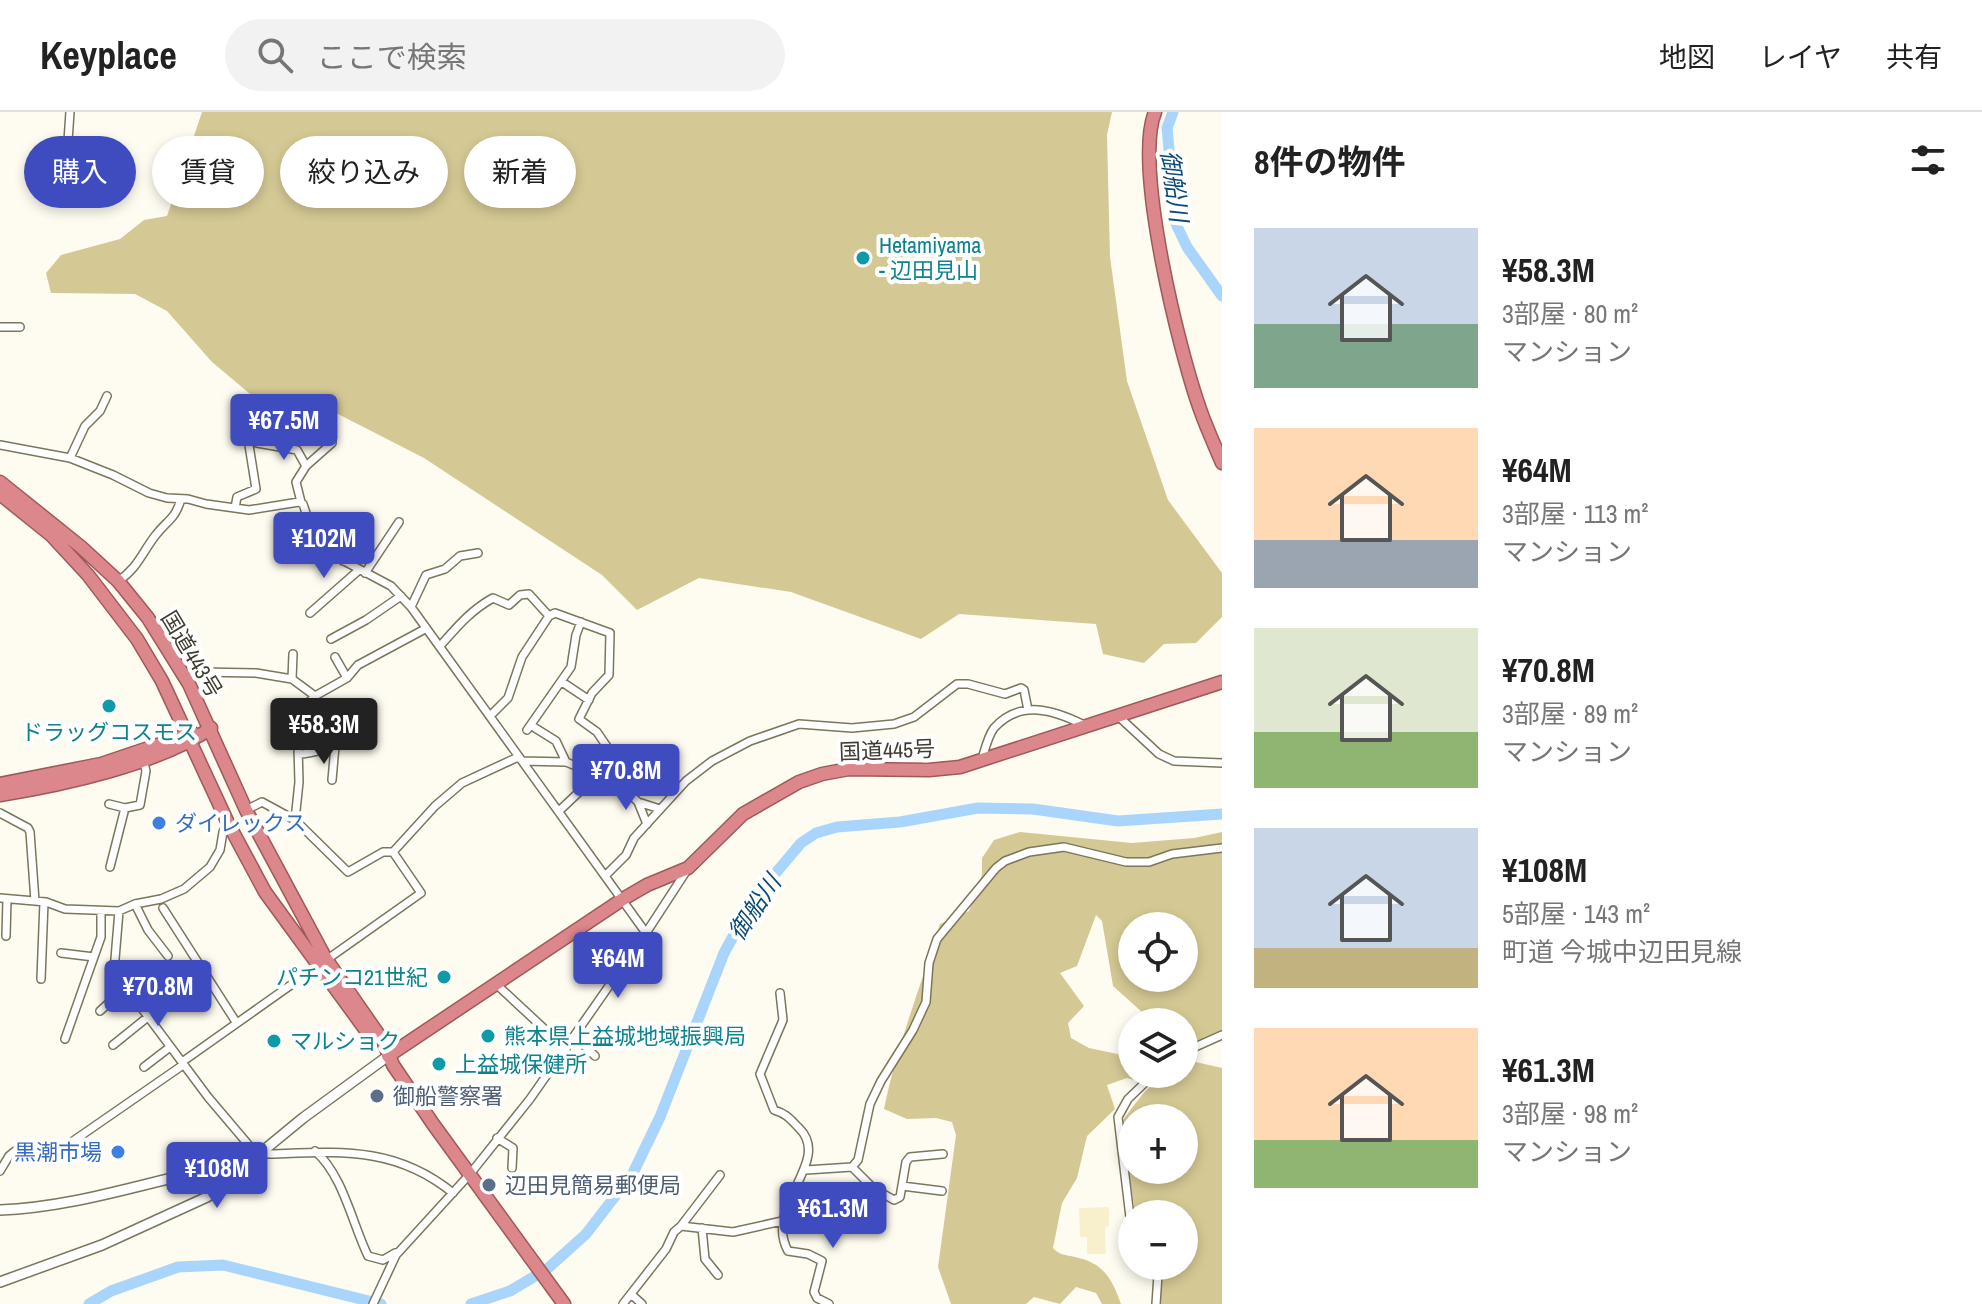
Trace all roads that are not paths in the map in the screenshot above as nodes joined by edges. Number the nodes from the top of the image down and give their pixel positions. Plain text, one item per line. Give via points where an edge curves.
1 (70, 112) edge
2 (1155, 112) edge
3 (68, 136) edge
4 (0, 327) edge
5 (20, 327) dead end
6 (107, 396) dead end
7 (245, 404) dead end
8 (331, 433) dead end
9 (248, 439) junction
10 (0, 445) edge
11 (70, 458) junction
12 (1222, 463) edge
13 (306, 466) junction
14 (0, 482) edge
15 (0, 494) edge
16 (181, 499) junction
17 (301, 502) junction
18 (235, 508) junction
19 (399, 522) dead end
20 (363, 528) dead end
21 (478, 553) dead end
22 (343, 561) junction
23 (362, 571) junction
24 (118, 581) junction
25 (103, 594) junction
26 (401, 596) junction
27 (411, 607) junction
28 (310, 613) dead end
29 (549, 616) junction
30 (581, 622) junction
31 (425, 629) junction
32 (331, 639) dead end
33 (440, 646) junction
34 (170, 652) junction
35 (293, 654) dead end
36 (335, 657) dead end
37 (151, 663) junction
38 (347, 678) junction
39 (292, 679) junction
40 (187, 680) junction
41 (562, 682) junction
42 (1222, 682) edge
43 (315, 696) junction
44 (589, 700) junction
45 (1028, 710) junction
46 (490, 716) junction
47 (1118, 716) junction
48 (1086, 726) junction
49 (211, 728) junction
50 (343, 733) dead end
51 (187, 739) junction
52 (341, 745) junction
53 (298, 754) junction
54 (143, 759) junction
55 (520, 759) junction
56 (981, 760) junction
57 (566, 762) junction
58 (1222, 763) edge
59 (597, 775) junction
60 (332, 780) dead end
61 (607, 781) junction
62 (0, 784) edge
63 (0, 795) edge
64 (638, 802) junction
65 (109, 804) dead end
66 (125, 808) junction
67 (660, 809) junction
68 (246, 810) junction
69 (559, 811) junction
70 (0, 813) edge
71 (295, 820) junction
72 (228, 823) junction
73 (647, 824) junction
74 (1222, 848) edge
75 (393, 852) junction
76 (110, 867) dead end
77 (688, 868) junction
78 (606, 875) junction
79 (4, 899) edge
80 (623, 899) junction
81 (40, 901) junction
82 (135, 904) junction
83 (163, 908) dead end
84 (101, 911) junction
85 (119, 911) junction
86 (646, 933) junction
87 (6, 936) dead end
88 (61, 953) dead end
89 (168, 956) dead end
90 (94, 957) junction
91 (321, 962) junction
92 (41, 979) dead end
93 (71, 983) dead end
94 (494, 983) junction
95 (84, 986) junction
96 (185, 987) dead end
97 (125, 988) junction
98 (780, 993) dead end
99 (100, 1011) dead end
100 (148, 1017) junction
101 (236, 1022) junction
102 (1222, 1035) edge
103 (575, 1036) junction
104 (65, 1039) dead end
105 (113, 1045) dead end
106 (1198, 1046) edge
107 (170, 1047) junction
108 (566, 1049) junction
109 (388, 1056) junction
110 (595, 1056) dead end
111 (183, 1064) junction
112 (144, 1067) dead end
113 (1139, 1088) edge
114 (497, 1138) junction
115 (315, 1151) junction
116 (943, 1154) dead end
117 (257, 1156) junction
118 (852, 1167) junction
119 (512, 1168) dead end
120 (806, 1170) junction
121 (0, 1171) edge
122 (470, 1174) junction
123 (720, 1175) dead end
124 (902, 1186) junction
125 (942, 1191) dead end
126 (453, 1193) junction
127 (1128, 1200) edge
128 (0, 1210) edge
129 (782, 1221) junction
130 (681, 1226) junction
131 (702, 1228) junction
132 (401, 1250) junction
133 (718, 1275) dead end
134 (1158, 1280) edge
135 (0, 1282) edge
136 (632, 1295) junction
137 (373, 1304) edge
138 (564, 1304) edge
139 (623, 1304) edge
140 (642, 1304) edge
141 (829, 1304) edge
142 (1156, 1304) edge

1 - 3 street
2 - 12 highway via 1150,148 1155,226 1186,364
4 - 5 street
6 - 11 street
7 - 9 street via 250,410
8 - 13 street via 332,443
9 - 13 street via 297,450
9 - 18 street via 256,489 237,497
10 - 11 street
11 - 16 street via 149,493
13 - 17 street via 296,482
14 - 24 highway, 国道443号
15 - 25 highway, 国道443号 via 51,535
16 - 18 street
16 - 24 street via 174,518 159,531 138,565
17 - 18 street
17 - 22 street via 318,544
19 - 23 street
20 - 22 street
21 - 27 street via 460,556 445,569 426,575
22 - 23 street
23 - 26 street
23 - 28 street
24 - 25 highway
24 - 34 highway, 国道443号
25 - 37 highway, 国道443号
26 - 27 street
26 - 32 street
27 - 31 street
29 - 30 street via 555,613
29 - 33 street via 529,594 509,605 493,598 468,614
29 - 46 street via 522,657 508,698
30 - 41 street via 573,663
30 - 44 street via 611,635 609,675
31 - 33 street
31 - 38 street via 358,665
33 - 46 street
34 - 37 highway
34 - 40 highway, 国道443号
35 - 39 street
36 - 38 street
37 - 51 highway, 国道443号
38 - 43 street
39 - 40 street via 199,672
39 - 43 street
40 - 49 highway, 国道443号
41 - 44 street
41 - 57 street via 529,728 556,741
42 - 47 highway, 国道445号
43 - 53 street via 293,722
44 - 61 street via 579,719 597,732 614,757
45 - 48 street via 1052,712
45 - 56 street via 992,730
45 - 67 street via 1021,688 1005,694 957,684 914,717 894,724 783,728 712,761
46 - 55 street
47 - 48 highway, 国道445号
47 - 58 street via 1174,761
48 - 56 highway, 国道445号
49 - 51 highway
49 - 68 highway, 国道443号
50 - 52 street
51 - 54 highway
51 - 62 highway via 101,764
51 - 72 highway, 国道443号
52 - 53 street
52 - 60 street
53 - 71 street
54 - 63 highway via 49,787
54 - 66 street via 140,805
55 - 57 street
55 - 69 street
55 - 75 street via 462,783
56 - 77 highway, 国道445号 via 929,770 849,769 799,782 743,814
57 - 59 street
59 - 61 street
59 - 69 street
61 - 64 street
64 - 67 street
64 - 73 street
65 - 66 street
66 - 76 street
67 - 73 street
68 - 71 street via 262,802
68 - 72 highway
68 - 91 highway, 国道443号
69 - 78 street
70 - 81 street via 30,832
71 - 75 street via 346,872
72 - 82 street via 216,858 200,878 161,899
72 - 91 highway, 国道443号 via 265,892
73 - 78 street
74 - 118 street via 1126,862 1064,847 1029,852 996,868 937,939 926,1002 870,1104
75 - 91 street via 421,893
77 - 80 highway, 国道445号
77 - 86 street
78 - 80 street
79 - 81 street
79 - 87 street
80 - 86 street
80 - 94 highway, 国道445号
81 - 84 street
81 - 92 street
82 - 85 street
82 - 89 street
83 - 101 street
84 - 85 street
84 - 90 street
85 - 97 street via 112,969
86 - 103 street
88 - 90 street
90 - 95 street
91 - 101 street
91 - 109 highway, 国道443号
93 - 95 street
94 - 108 street
94 - 109 highway, 国道445号
95 - 104 street
96 - 100 street
97 - 99 street
97 - 100 street
98 - 120 street via 783,1020 760,1074 774,1110 789,1115 807,1136
100 - 105 street
100 - 107 street
101 - 111 street
102 - 106 street
103 - 108 street
103 - 110 street
107 - 111 street
107 - 112 street
108 - 114 street
109 - 117 street
109 - 122 highway, 国道443号
111 - 117 street
111 - 121 street via 50,1157 19,1148
113 - 127 street via 1118,1117
114 - 119 street via 513,1148
114 - 122 street
115 - 117 street
115 - 126 street via 398,1162
115 - 132 street via 336,1180 368,1256 383,1260
116 - 124 street via 910,1157
117 - 128 street via 71,1203
117 - 135 street via 207,1197 171,1215
118 - 120 street
118 - 124 street via 894,1200
120 - 129 street
122 - 126 street
122 - 138 highway, 国道443号
123 - 130 street
124 - 125 street
126 - 132 street
129 - 131 street via 733,1232
129 - 141 street via 788,1251 822,1261 814,1292
130 - 131 street
130 - 136 street
131 - 133 street via 705,1259
132 - 137 street
134 - 142 street
136 - 139 street
136 - 140 street

